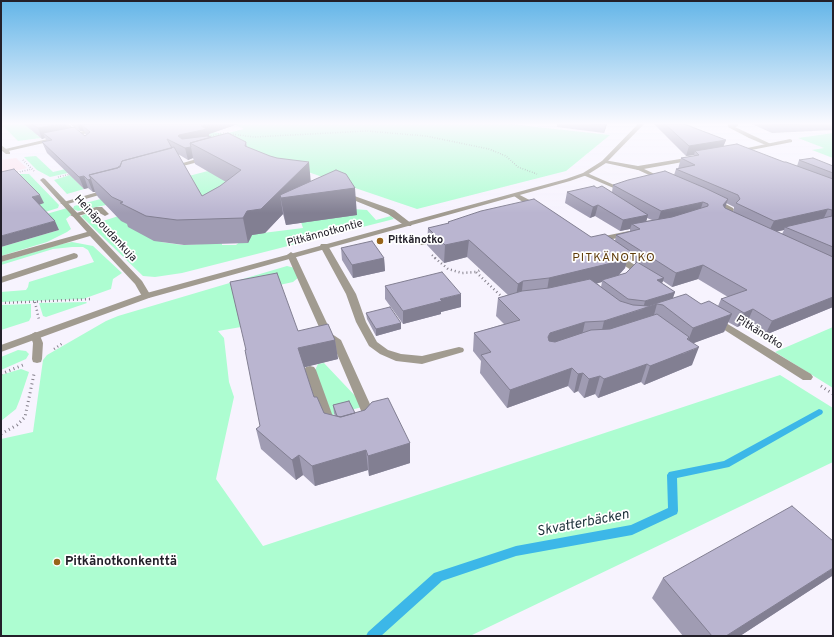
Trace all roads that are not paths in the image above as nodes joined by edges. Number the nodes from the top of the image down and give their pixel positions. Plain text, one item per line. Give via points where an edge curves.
1 (612, 154) edge
2 (742, 154) edge
3 (216, 156) edge
4 (750, 156) edge
5 (699, 157) edge
6 (604, 162) junction
7 (638, 168) junction
8 (166, 169) edge
9 (585, 174) junction
10 (43, 180) road end
11 (672, 184) edge
12 (117, 189) edge
13 (337, 191) edge
14 (608, 192) edge
15 (516, 195) junction
16 (704, 197) edge
17 (64, 203) junction
18 (522, 212) edge
19 (74, 214) junction
20 (105, 214) edge
21 (736, 223) edge
22 (408, 224) junction
23 (639, 231) edge
24 (91, 233) junction
25 (450, 233) edge
26 (421, 243) road end
27 (324, 246) junction
28 (291, 255) junction
29 (74, 256) dead end
30 (1, 259) edge
31 (633, 268) junction
32 (625, 276) edge
33 (1, 280) edge
34 (651, 280) edge
35 (146, 296) junction
36 (708, 315) edge
37 (35, 336) junction
38 (1, 349) edge
39 (459, 350) dead end
40 (37, 359) road end
41 (310, 370) dead end
42 (807, 377) dead end
43 (355, 428) edge
44 (342, 431) edge

1 - 6 street, Pitkännotkontie
2 - 4 street
3 - 8 street
5 - 7 street
6 - 7 street
6 - 9 street, Pitkännotkontie
7 - 11 street
9 - 14 street via 621,188
9 - 15 street, Pitkännotkontie
10 - 17 street, Heinäpoudankuja
12 - 17 street
13 - 22 street via 391,212
15 - 18 street via 541,210
15 - 22 street, Pitkännotkontie
16 - 21 street via 730,210 724,217
17 - 19 street, Heinäpoudankuja
19 - 20 street via 96,209
19 - 24 street, Heinäpoudankuja
22 - 27 street, Pitkännotkontie
23 - 31 street via 591,240
24 - 30 street
24 - 35 street, Heinäpoudankuja via 139,283
25 - 26 street
27 - 28 street, Pitkännotkontie
27 - 39 street via 351,294 361,322 373,344 384,352 400,358 422,360
28 - 35 street, Pitkännotkontie
28 - 43 street via 328,336 336,340 368,413 367,420 362,426
29 - 33 street
31 - 32 street
31 - 34 street
35 - 37 street, Pitkännotkontie
36 - 42 street, Pitkänotko
37 - 38 street, Pitkännotkontie
37 - 40 street via 38,343
41 - 44 street via 332,429

